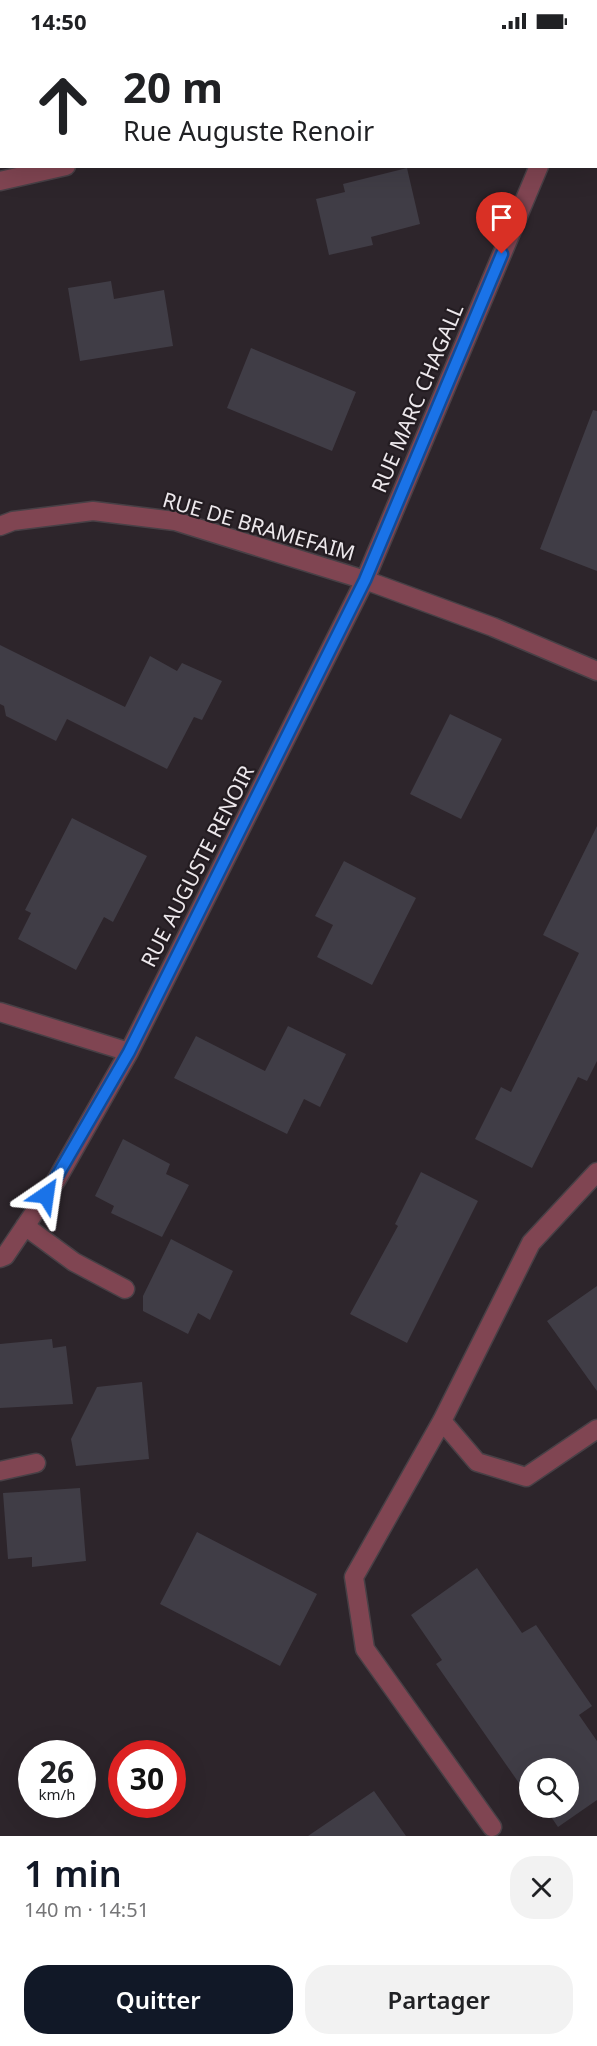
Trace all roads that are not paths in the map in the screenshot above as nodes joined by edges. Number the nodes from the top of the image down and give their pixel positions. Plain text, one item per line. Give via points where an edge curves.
1 (57, 168) edge
2 (538, 168) edge
3 (0, 181) edge
4 (0, 526) edge
5 (365, 580) junction
6 (597, 671) edge
7 (0, 1012) edge
8 (129, 1052) junction
9 (597, 1172) edge
10 (25, 1226) junction
11 (0, 1258) edge
12 (125, 1289) dead end
13 (442, 1421) junction
14 (597, 1429) edge
15 (36, 1463) dead end
16 (0, 1471) edge
17 (492, 1827) dead end

1 - 3 street
2 - 5 street, RUE MARC CHAGALL
4 - 5 street, RUE DE BRAMEFAIM via 93,511 175,521
5 - 6 street, RUE DE BRAMEFAIM
5 - 8 street, RUE AUGUSTE RENOIR
7 - 8 street
8 - 10 street, RUE AUGUSTE RENOIR via 57,1179
9 - 13 street via 531,1244
10 - 11 street, RUE AUGUSTE RENOIR
10 - 12 street via 74,1262
13 - 14 street via 477,1462 526,1477
13 - 17 street via 354,1577 365,1649
15 - 16 street

